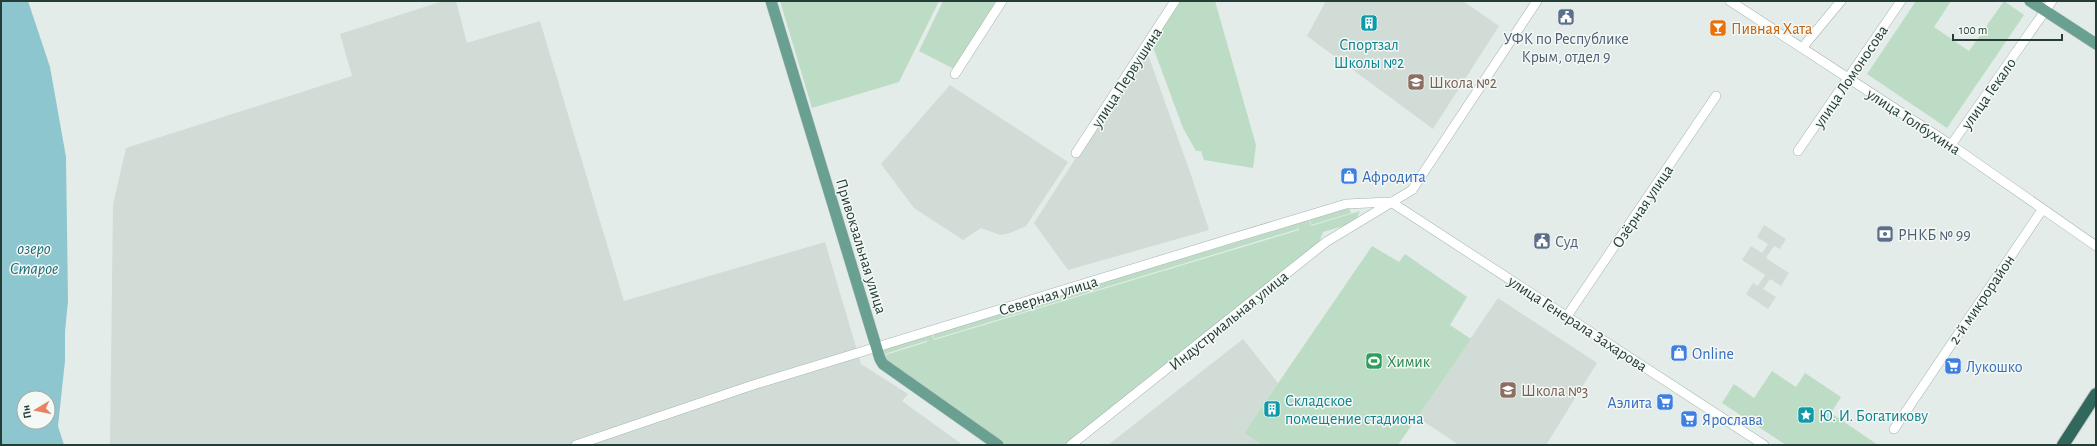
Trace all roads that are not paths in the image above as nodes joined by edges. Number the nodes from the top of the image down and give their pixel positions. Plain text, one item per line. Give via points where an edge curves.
1 (772, 1) edge
2 (1002, 1) edge
3 (1175, 1) edge
4 (1538, 1) edge
5 (1730, 1) edge
6 (1841, 1) edge
7 (1901, 1) edge
8 (2030, 1) edge
9 (2052, 1) edge
10 (2045, 10) junction
11 (2096, 44) edge
12 (1802, 48) junction
13 (955, 74) dead end
14 (1849, 78) junction
15 (1716, 96) dead end
16 (1951, 145) junction
17 (1798, 151) dead end
18 (1076, 153) dead end
19 (1391, 202) junction
20 (2042, 210) junction
21 (2096, 246) edge
22 (1567, 316) junction
23 (876, 348) junction
24 (2096, 394) edge
25 (1894, 429) dead end
26 (576, 445) edge
27 (998, 445) edge
28 (1071, 445) edge
29 (1764, 445) edge
30 (2063, 445) edge

1 - 23 main road, Привокзальная улица
2 - 13 street
3 - 18 street, улица Первушина
4 - 19 street, Индустриальная улица via 1412,190
5 - 12 street, улица Толбухина
6 - 12 street
7 - 14 street, улица Ломоносова
8 - 10 main road
9 - 10 street, улица Гекало
10 - 11 main road
10 - 16 street, улица Гекало
12 - 14 street, улица Толбухина
14 - 16 street, улица Толбухина
14 - 17 street, улица Ломоносова
15 - 22 street, Озёрная улица
16 - 20 street, улица Толбухина
19 - 22 street, улица Генерала Захарова
19 - 23 street, Северная улица via 1346,204
19 - 28 street, Индустриальная улица via 1326,242
20 - 21 street, улица Толбухина
20 - 25 street, 2-й микрорайон
22 - 29 street, улица Генерала Захарова
23 - 26 street, Северная улица via 708,400
23 - 27 main road, Привокзальная улица via 883,364
24 - 30 highway

